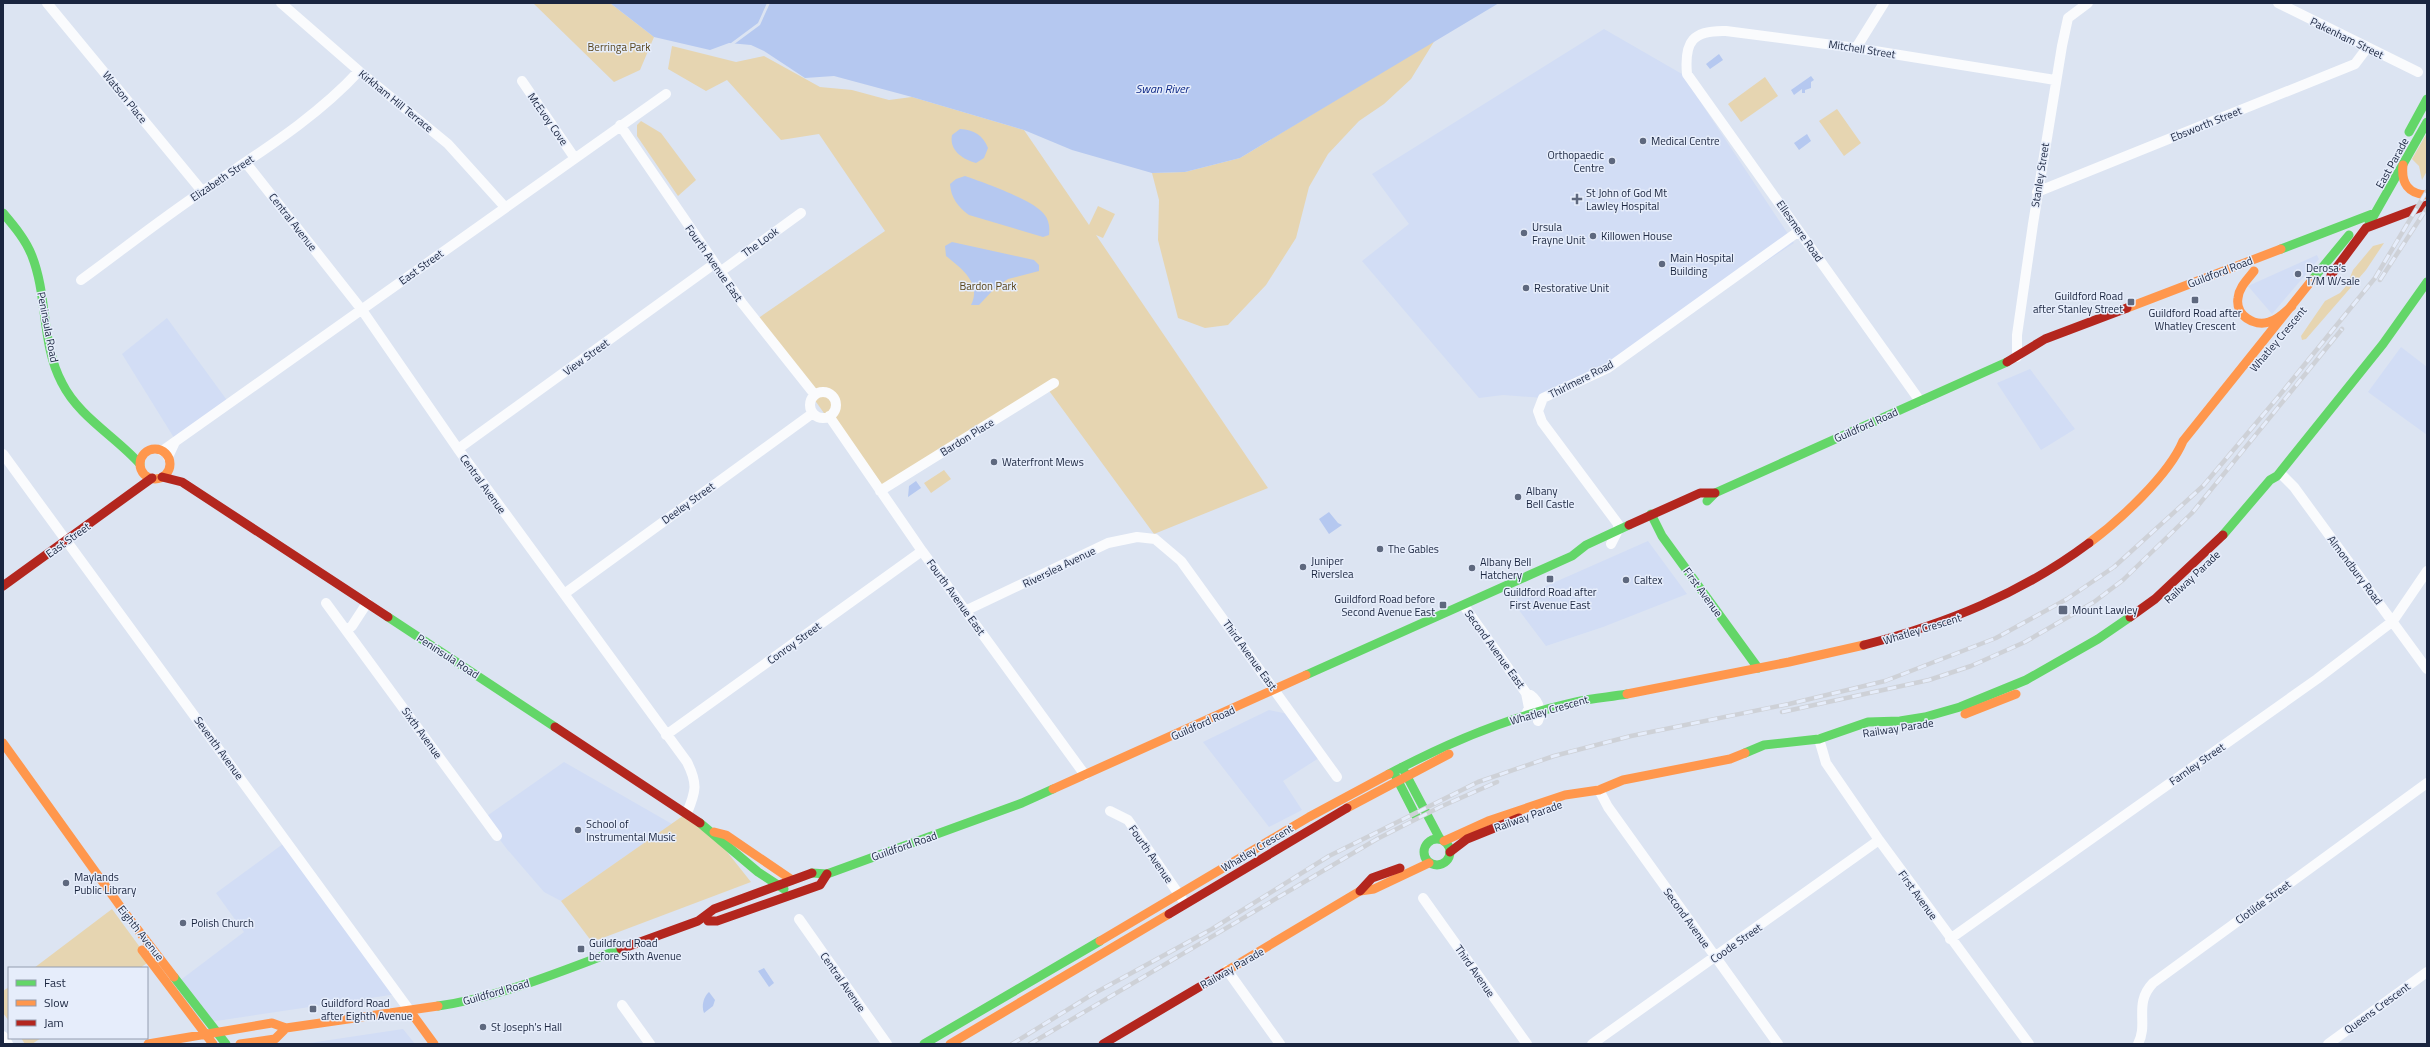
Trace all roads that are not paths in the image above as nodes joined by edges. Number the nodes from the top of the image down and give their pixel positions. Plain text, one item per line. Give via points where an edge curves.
1 (47, 3) edge
2 (281, 3) edge
3 (1884, 3) edge
4 (2088, 3) edge
5 (2278, 3) edge
6 (1856, 48) junction
7 (2367, 48) junction
8 (1686, 60) joint
9 (359, 72) junction
10 (2418, 72) dead end
11 (2055, 80) junction
12 (522, 81) dead end
13 (666, 94) dead end
14 (2427, 99) edge
15 (2427, 122) edge
16 (620, 125) junction
17 (2404, 141) dead end
18 (574, 157) junction
19 (2393, 162) dead end
20 (246, 163) junction
21 (2403, 164) junction
22 (202, 191) junction
23 (2038, 192) junction
24 (2427, 195) edge
25 (2408, 202) dead end
26 (2427, 205) edge
27 (504, 206) junction
28 (2389, 208) dead end
29 (3, 213) edge
30 (801, 213) dead end
31 (2371, 220) junction
32 (2357, 222) junction
33 (1799, 231) junction
34 (2348, 235) junction
35 (2333, 241) dead end
36 (717, 268) junction
37 (2239, 276) dead end
38 (81, 280) dead end
39 (2427, 282) edge
40 (2324, 283) dead end
41 (2292, 306) junction
42 (362, 310) junction
43 (2048, 348) dead end
44 (2264, 355) dead end
45 (2017, 357) junction
46 (1054, 383) dead end
47 (815, 395) junction
48 (1920, 401) junction
49 (813, 413) junction
50 (829, 416) junction
51 (126, 447) junction
52 (458, 449) junction
53 (2180, 451) junction
54 (146, 452) junction
55 (3, 454) edge
56 (166, 457) junction
57 (141, 467) junction
58 (2279, 475) junction
59 (162, 477) junction
60 (152, 478) junction
61 (182, 482) junction
62 (880, 491) junction
63 (131, 492) junction
64 (1715, 493) junction
65 (1699, 505) dead end
66 (1651, 514) junction
67 (1668, 519) dead end
68 (1656, 524) junction
69 (1646, 529) dead end
70 (1618, 530) junction
71 (1626, 537) dead end
72 (1155, 539) joint
73 (67, 542) junction
74 (1612, 544) junction
75 (922, 551) junction
76 (2216, 555) dead end
77 (1572, 556) junction
78 (2427, 571) edge
79 (3, 586) edge
80 (564, 594) junction
81 (2172, 597) dead end
82 (326, 603) dead end
83 (367, 603) junction
84 (1464, 606) junction
85 (968, 610) junction
86 (2393, 621) junction
87 (346, 630) junction
88 (1758, 668) junction
89 (2427, 669) edge
90 (1275, 690) junction
91 (1526, 693) junction
92 (1525, 716) junction
93 (1539, 716) junction
94 (666, 735) junction
95 (3, 743) edge
96 (1820, 744) junction
97 (3, 758) edge
98 (1402, 765) junction
99 (1392, 770) junction
100 (1085, 776) junction
101 (1407, 776) junction
102 (1337, 777) dead end
103 (1398, 781) junction
104 (2427, 783) edge
105 (1600, 794) junction
106 (1110, 811) dead end
107 (687, 813) junction
108 (1425, 826) junction
109 (712, 831) junction
110 (497, 836) dead end
111 (1442, 840) junction
112 (1879, 840) junction
113 (1428, 842) junction
114 (1423, 852) junction
115 (1450, 852) junction
116 (1429, 863) junction
117 (828, 874) junction
118 (792, 880) junction
119 (777, 885) junction
120 (1360, 891) junction
121 (802, 892) junction
122 (1179, 894) junction
123 (1423, 898) dead end
124 (1186, 905) junction
125 (799, 919) dead end
126 (698, 921) junction
127 (1950, 939) junction
128 (1716, 957) junction
129 (1227, 970) junction
130 (2427, 972) edge
131 (622, 1005) dead end
132 (410, 1012) junction
133 (286, 1028) junction
134 (217, 1032) junction
135 (205, 1034) junction
136 (3, 1036) edge
137 (8, 1044) edge
138 (148, 1044) edge
139 (213, 1044) edge
140 (226, 1044) edge
141 (240, 1044) edge
142 (434, 1044) edge
143 (650, 1044) edge
144 (886, 1044) edge
145 (924, 1044) edge
146 (950, 1044) edge
147 (1103, 1044) edge
148 (1280, 1044) edge
149 (1527, 1044) edge
150 (1592, 1044) edge
151 (1778, 1044) edge
152 (2029, 1044) edge
153 (2138, 1044) edge
154 (2328, 1044) edge

1 - 22 street, Watson Place
2 - 9 street, Kirkham Hill Terrace
3 - 6 street
4 - 11 street, Stanley Street via 2068,18
5 - 7 street, Pakenham Street
6 - 8 street, Mitchell Street via 1708,30 1696,35 1688,46
6 - 11 street, Mitchell Street
7 - 10 street, Pakenham Street
7 - 23 street, Ebsworth Street via 2355,64
8 - 33 street, Ellesmere Road via 1687,74
9 - 20 street, Elizabeth Street via 340,92
9 - 27 street, Kirkham Hill Terrace via 448,144
11 - 23 street, Stanley Street
12 - 18 street, McEvoy Cove
13 - 16 street, East Street
14 - 17 main road, East Parade
15 - 21 main road, East Parade
16 - 18 street, East Street
16 - 36 street, Fourth Avenue East
18 - 27 street, East Street
19 - 32 main road, East Parade
20 - 22 street, Elizabeth Street
20 - 42 street, Central Avenue
21 - 24 main road via 2402,174 2407,189
21 - 31 main road, East Parade
22 - 38 street, Elizabeth Street
23 - 45 street, Stanley Street via 2017,336
24 - 25 main road
26 - 31 main road, Guildford Road
27 - 42 street, East Street
28 - 31 main road, Guildford Road
29 - 51 main road, Peninsula Road via 32,256 50,348 62,383 80,408
30 - 36 street, The Look
31 - 32 main road, Guildford Road
31 - 34 main road, Guildford Road
31 - 40 main road via 2354,247
32 - 34 main road, Whatley Crescent
32 - 45 main road, Guildford Road via 2045,339
33 - 48 street, Ellesmere Road
33 - 70 street, Thirlmere Road via 1608,368 1543,398 1538,411 1542,422 1614,517
34 - 35 main road, Guildford Road
34 - 41 main road, Whatley Crescent
36 - 47 street, Fourth Avenue East
36 - 52 street, View Street
37 - 41 main road, Guildford Road via 2258,269 2240,291 2238,298 2241,313 2252,322 2267,323
39 - 58 main road, Railway Parade via 2383,344
41 - 53 main road, Whatley Crescent via 2183,441
42 - 52 street, Central Avenue
42 - 56 street, East Street via 176,441
43 - 45 main road, Guildford Road
44 - 53 main road, Whatley Crescent via 2190,447
45 - 48 main road, Guildford Road
46 - 62 street, Bardon Place
47 - 49 street via 810,406
47 - 50 street via 822,392 832,396 836,407
48 - 64 main road, Guildford Road
49 - 50 street via 819,417
49 - 80 street, Deeley Street
50 - 62 street, Fourth Avenue East
51 - 54 main road, Peninsula Road
51 - 57 main road, Peninsula Road
52 - 80 street, Central Avenue
53 - 88 main road, Whatley Crescent via 2122,516 2080,552 2009,596 1955,619 1912,633 1862,647
54 - 56 main road via 153,449
54 - 57 main road
55 - 73 street, Seventh Avenue
56 - 59 main road
56 - 61 main road, Peninsula Road
57 - 60 main road via 147,476
57 - 63 main road, East Street
58 - 76 main road, Railway Parade via 2276,485
58 - 86 street, Almondbury Road via 2292,484
58 - 96 main road, Railway Parade via 2270,480 2211,548 2159,596 2098,639 2026,680 1960,707 1900,721 1868,722
59 - 60 main road
59 - 61 main road, Peninsula Road
60 - 63 main road, East Street
61 - 83 main road, Peninsula Road
62 - 75 street, Fourth Avenue East
63 - 73 main road, East Street
64 - 65 main road, Guildford Road
64 - 66 main road, Guildford Road via 1700,493
66 - 68 main road, First Avenue
66 - 70 main road, Guildford Road
67 - 68 main road
68 - 69 main road
68 - 88 main road, First Avenue via 1662,536
70 - 74 street
70 - 77 main road, Guildford Road via 1586,545
71 - 74 main road, Guildford Road
72 - 85 street, Riverslea Avenue via 1138,537 1108,543
72 - 90 street, Third Avenue East via 1181,561
73 - 79 main road, East Street
73 - 132 street, Seventh Avenue
74 - 77 main road, Guildford Road via 1590,553
75 - 85 street, Fourth Avenue East
75 - 94 street, Conroy Street
77 - 84 main road, Guildford Road
78 - 86 street, Farnley Street
80 - 94 street, Central Avenue
81 - 96 main road, Railway Parade via 2090,655 1992,706 1924,726 1868,732
82 - 87 street, Sixth Avenue
83 - 87 street via 352,626
83 - 107 main road, Peninsula Road
84 - 90 main road, Guildford Road
84 - 91 street, Second Avenue East
85 - 100 street, Fourth Avenue East
86 - 89 street, Almondbury Road
86 - 127 street, Farnley Street via 2317,679
87 - 110 street, Sixth Avenue
88 - 93 main road, Whatley Crescent via 1610,697 1591,698
90 - 100 main road, Guildford Road
90 - 102 street, Third Avenue East
91 - 92 street, Second Avenue East via 1529,708
91 - 93 street, Second Avenue East via 1532,695
92 - 93 main road, Whatley Crescent
92 - 98 main road, Whatley Crescent via 1457,740
93 - 101 main road, Whatley Crescent via 1455,751
94 - 107 street, Central Avenue via 694,775 696,791
95 - 134 main road, Eighth Avenue via 125,913
96 - 105 main road, Railway Parade via 1764,745 1730,758 1623,780
96 - 112 street, First Avenue via 1826,763
97 - 135 main road, Eighth Avenue
98 - 99 main road, Whatley Crescent
98 - 101 main road
99 - 103 main road
99 - 122 main road, Whatley Crescent
100 - 117 main road, Guildford Road via 1022,803
101 - 103 main road, Whatley Crescent
101 - 108 main road
103 - 108 main road
103 - 124 main road, Whatley Crescent
104 - 153 street, Clotilde Street via 2153,983 2142,998 2142,1026
105 - 111 main road, Railway Parade via 1565,795 1522,808
105 - 115 main road, Railway Parade via 1524,816 1467,839
105 - 128 street, Second Avenue
106 - 122 street, Fourth Avenue via 1128,820
107 - 109 main road, Peninsula Road
108 - 111 main road
108 - 113 main road
109 - 118 main road, Peninsula Road via 726,835
109 - 119 main road, Peninsula Road via 720,842
111 - 113 main road
111 - 115 main road
112 - 127 street, First Avenue
112 - 128 street, Coode Street
113 - 114 main road
114 - 116 main road
114 - 120 main road, Railway Parade via 1403,866 1370,879
115 - 116 main road via 1445,863 1437,866
116 - 120 main road, Railway Parade via 1374,889
117 - 118 main road, Guildford Road via 815,872
117 - 121 main road, Guildford Road via 820,885
118 - 119 main road, Guildford Road
119 - 121 main road, Peninsula Road
119 - 126 main road, Guildford Road via 714,909
120 - 129 main road, Railway Parade
121 - 126 main road, Guildford Road via 717,921
122 - 124 street, Fourth Avenue
122 - 145 main road, Whatley Crescent
123 - 149 street, Third Avenue
124 - 146 main road, Whatley Crescent
125 - 144 street, Central Avenue
126 - 132 main road, Guildford Road via 526,984 468,1002
127 - 152 street, First Avenue
128 - 150 street, Coode Street
128 - 151 street, Second Avenue
129 - 147 main road, Railway Parade
129 - 148 street
130 - 154 street, Queens Crescent
131 - 143 street
132 - 133 main road, Guildford Road
132 - 142 main road, Seventh Avenue
133 - 134 main road, Guildford Road via 272,1023
133 - 141 main road, Guildford Road via 275,1039
134 - 135 main road, Guildford Road
134 - 140 main road, Eighth Avenue
135 - 138 main road, Guildford Road
135 - 139 main road, Eighth Avenue
136 - 137 street

